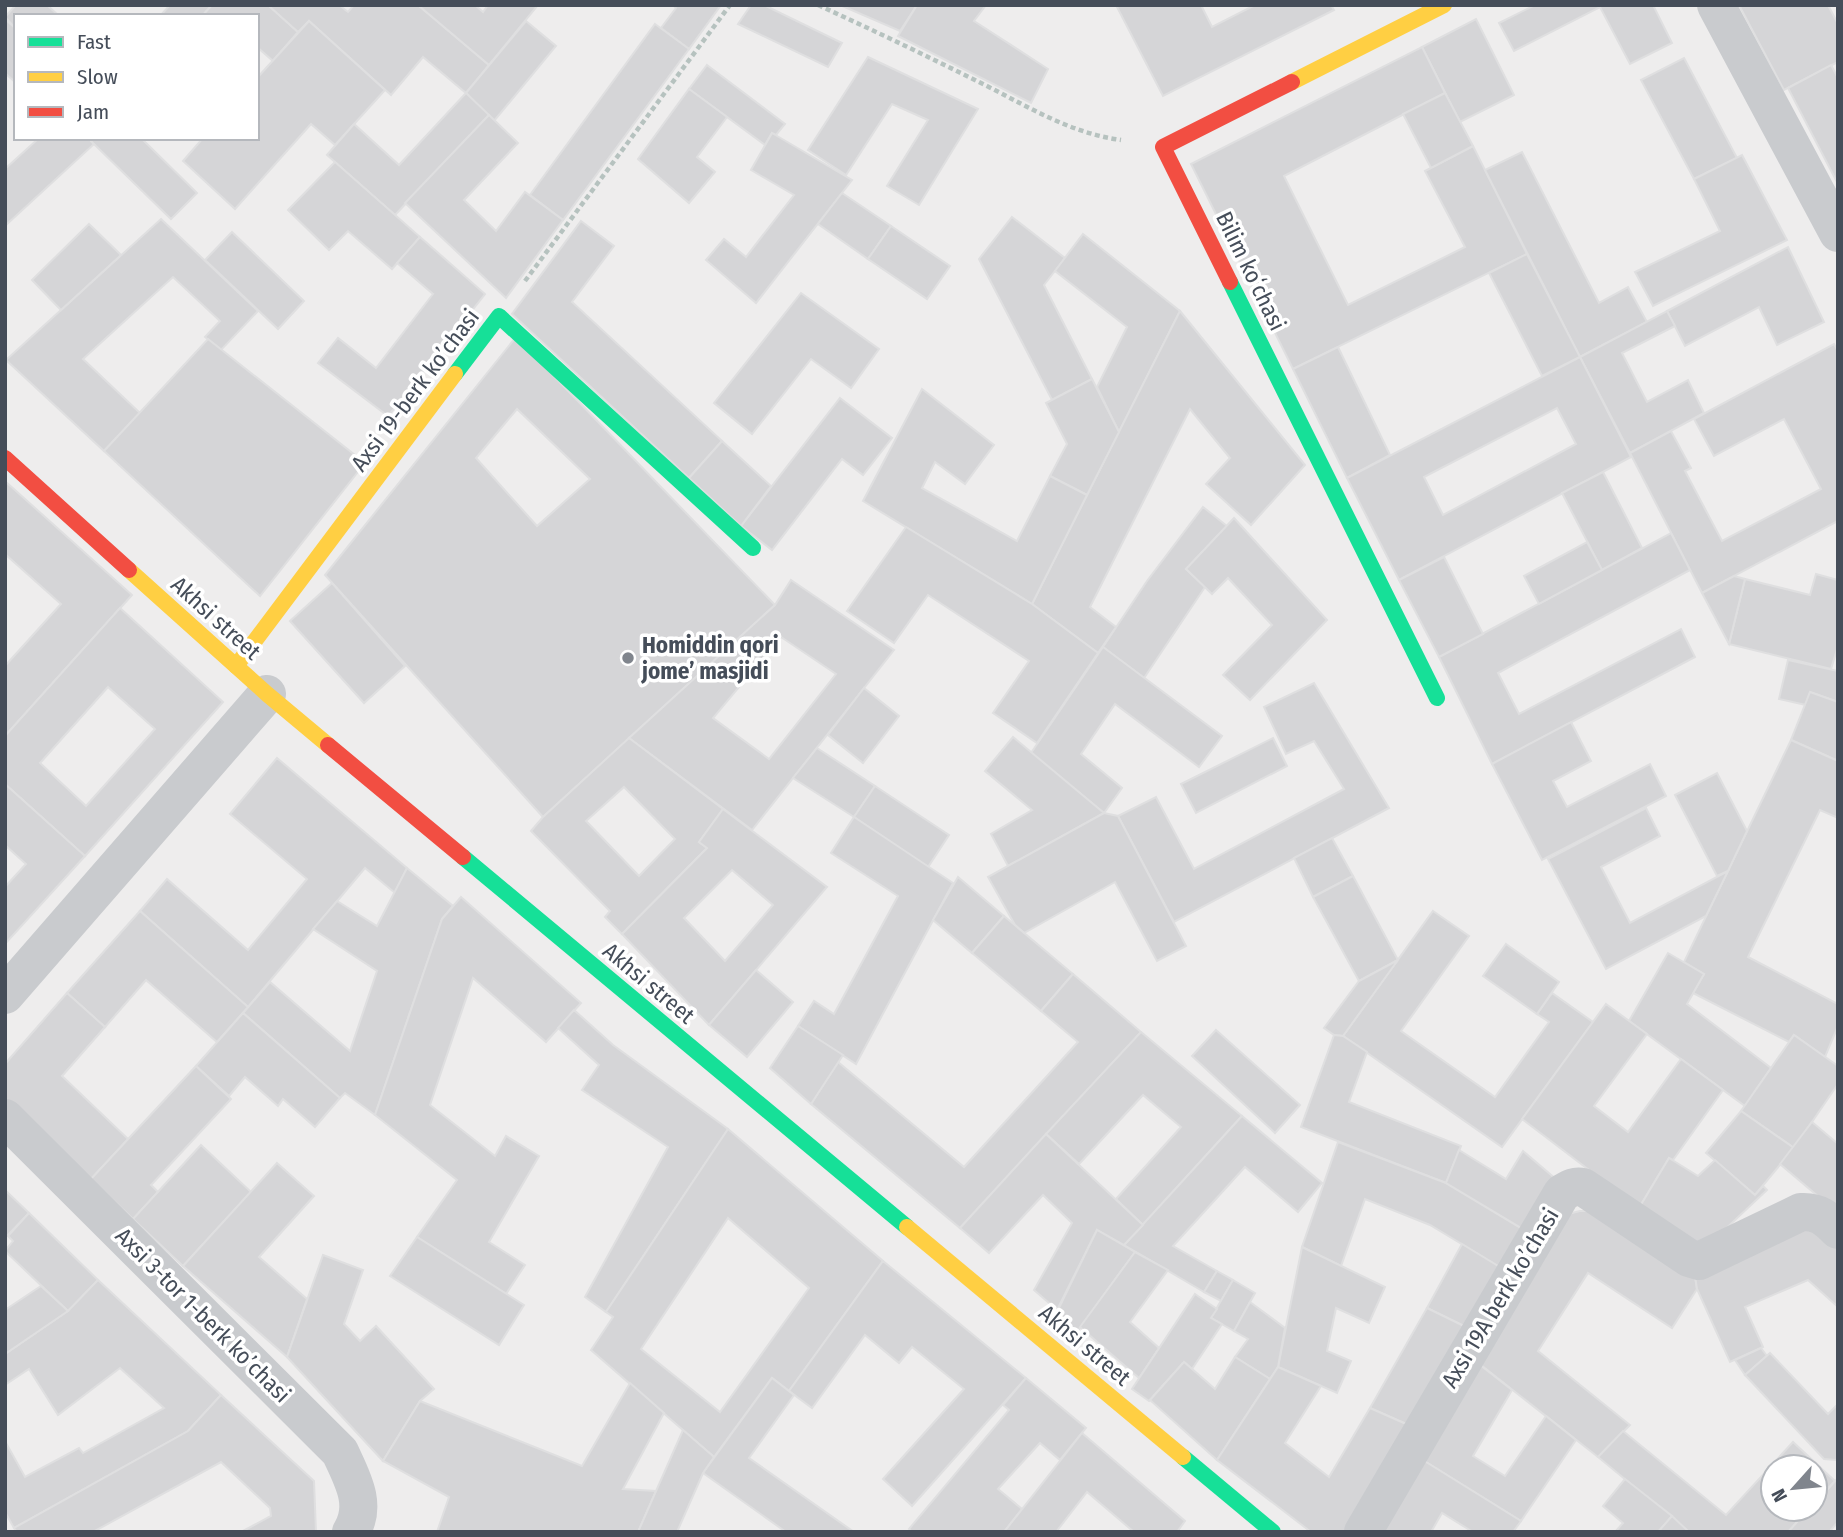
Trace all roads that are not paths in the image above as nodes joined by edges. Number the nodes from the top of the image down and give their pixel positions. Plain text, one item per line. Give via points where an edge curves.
1 (1444, 5) edge
2 (1716, 5) edge
3 (1838, 233) edge
4 (5, 458) edge
5 (753, 548) dead end
6 (236, 666) junction
7 (267, 694) junction
8 (1437, 698) dead end
9 (5, 995) edge
10 (5, 1118) edge
11 (1838, 1230) edge
12 (351, 1532) edge
13 (1272, 1532) edge
14 (1363, 1532) edge

1 - 8 street, Bilim koʻchasi via 1163,147
2 - 3 street
4 - 6 street, Akhsi street
5 - 6 street, Аxsi 19-berk koʼchasi via 499,316
6 - 7 street, Akhsi street
7 - 9 street
7 - 13 street, Akhsi street
10 - 12 street, Аxsi 3-tor 1-berk koʼchasi via 340,1452 359,1491 358,1521
11 - 14 street, Аxsi 19А berk koʼchasi via 1822,1215 1801,1212 1699,1261 1583,1187 1562,1193

